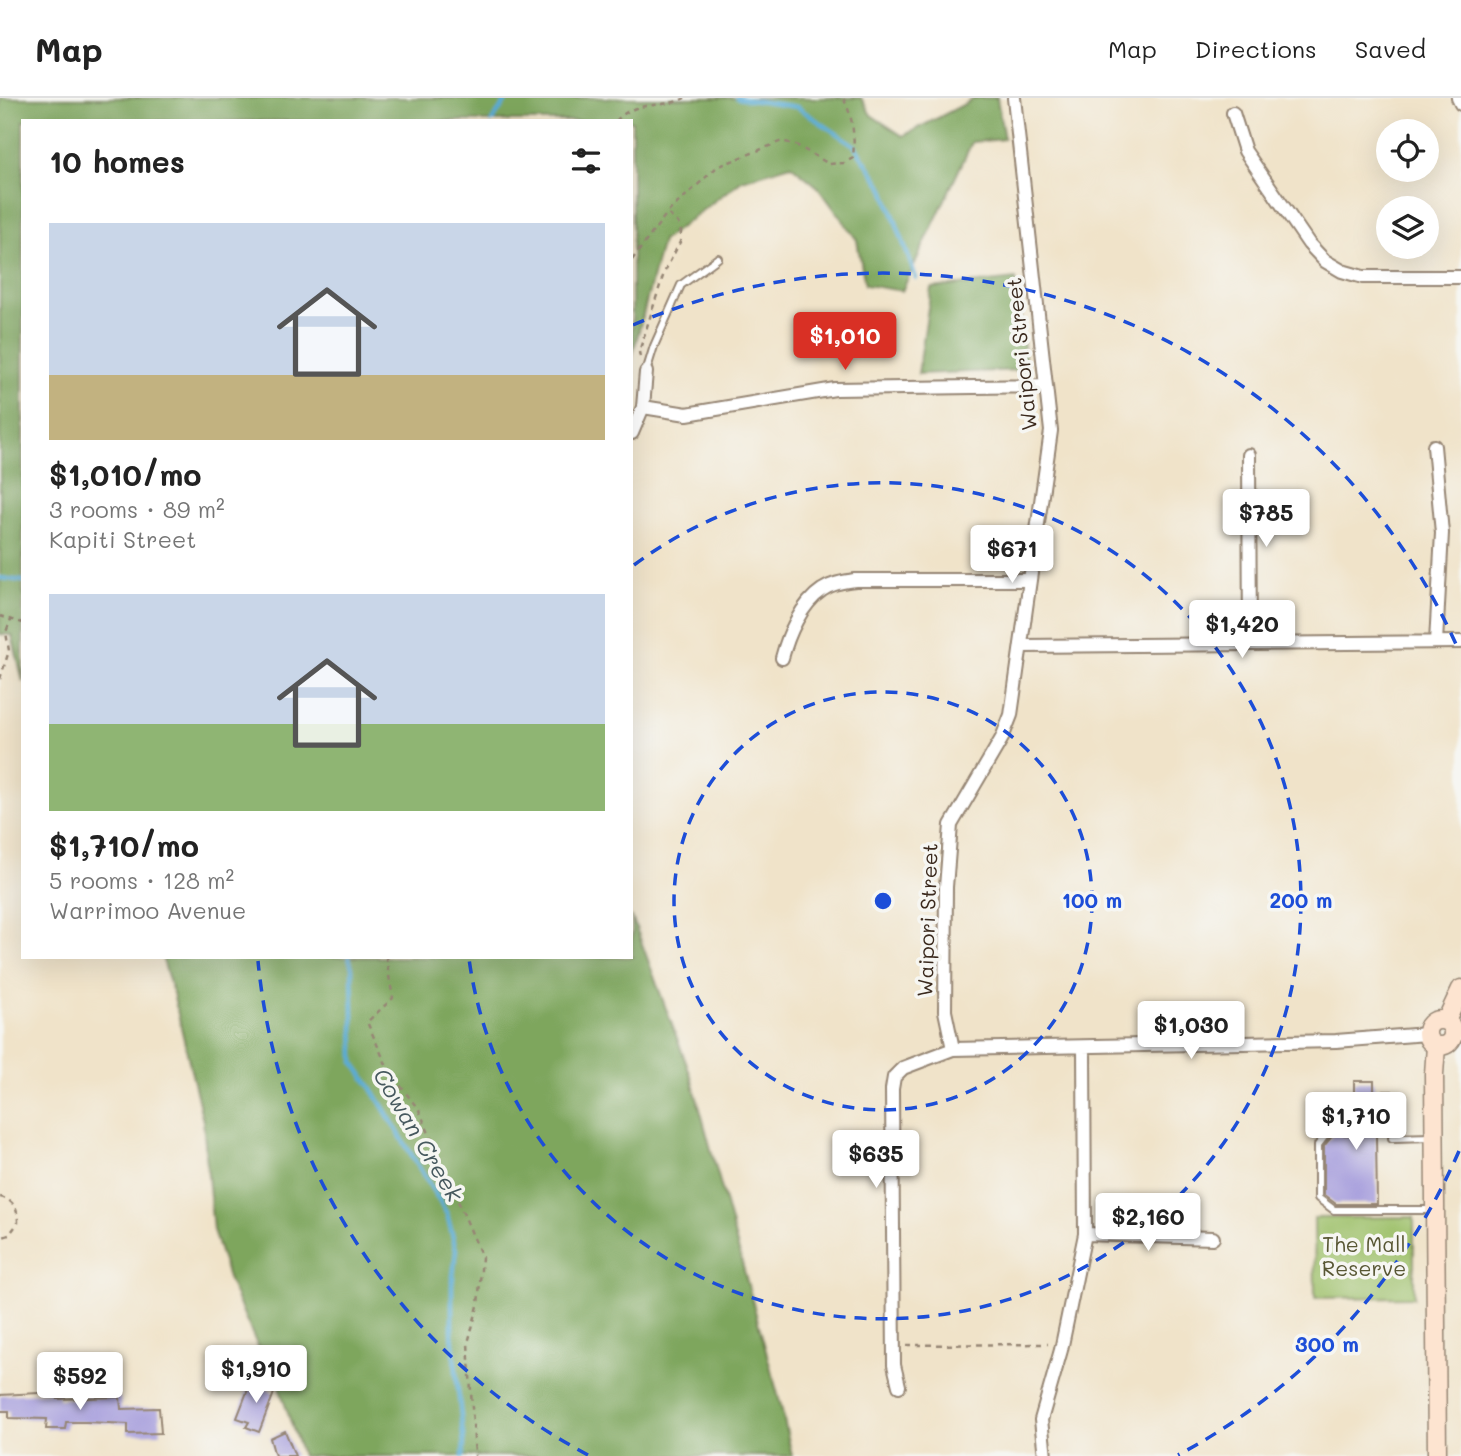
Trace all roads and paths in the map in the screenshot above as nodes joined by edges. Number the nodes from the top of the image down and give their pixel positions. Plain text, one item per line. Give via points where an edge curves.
1 (685, 98) edge
2 (843, 98) edge
3 (1014, 98) edge
4 (1458, 98) edge
5 (1461, 104) edge
6 (1233, 113) dead end
7 (618, 119) edge
8 (667, 213) junction
9 (718, 258) dead end
10 (633, 259) edge
11 (1461, 277) edge
12 (646, 372) junction
13 (1046, 386) junction
14 (643, 407) junction
15 (633, 431) edge
16 (1434, 446) dead end
17 (1249, 455) dead end
18 (1030, 580) junction
19 (0, 616) edge
20 (11, 619) junction
21 (21, 622) edge
22 (1436, 642) junction
23 (1461, 642) edge
24 (1250, 644) junction
25 (1022, 646) junction
26 (782, 658) dead end
27 (0, 679) edge
28 (386, 959) edge
29 (1461, 989) edge
30 (1453, 1030) edge
31 (1431, 1040) junction
32 (1084, 1047) junction
33 (954, 1049) junction
34 (1335, 1124) dead end
35 (1434, 1137) junction
36 (1392, 1138) dead end
37 (0, 1197) edge
38 (1435, 1210) junction
39 (1085, 1234) junction
40 (0, 1238) edge
41 (1213, 1238) dead end
42 (1062, 1344) junction
43 (894, 1345) junction
44 (899, 1386) dead end
45 (475, 1456) edge
46 (1045, 1456) edge
47 (1437, 1456) edge

1 - 7 path via 646,104
2 - 8 path via 854,138 853,158 829,164 782,141 717,167
3 - 13 street, Waipori Street
4 - 5 street
6 - 11 street via 1245,151 1325,261 1363,276
8 - 10 path
8 - 12 path via 678,223 680,242 664,273 639,352
9 - 12 lane via 681,285
12 - 14 street
13 - 14 street via 835,389 687,414
13 - 18 street, Waipori Street via 1051,431
14 - 15 street
16 - 22 street via 1442,533
17 - 24 street
18 - 25 street, Waipori Street
18 - 26 street via 837,583 811,600 788,637
19 - 20 path
20 - 21 path
20 - 27 path via 6,632 9,651
22 - 23 street
22 - 24 street
24 - 25 street
25 - 33 street, Waipori Street via 1011,715 1002,738 951,825 945,1011
28 - 45 path via 393,998 367,1022 389,1071 419,1110 482,1257 478,1306 468,1343
29 - 30 street
30 - 31 street via 1433,1022 1427,1028
31 - 32 street
31 - 35 street
32 - 33 street
32 - 39 street
33 - 43 street via 894,1077
34 - 38 lane via 1318,1145 1318,1198 1334,1210
35 - 36 lane
35 - 38 street
37 - 40 path via 15,1205 18,1223
38 - 47 street
39 - 41 street
39 - 42 street
42 - 43 path
42 - 46 street via 1041,1420
43 - 44 street

